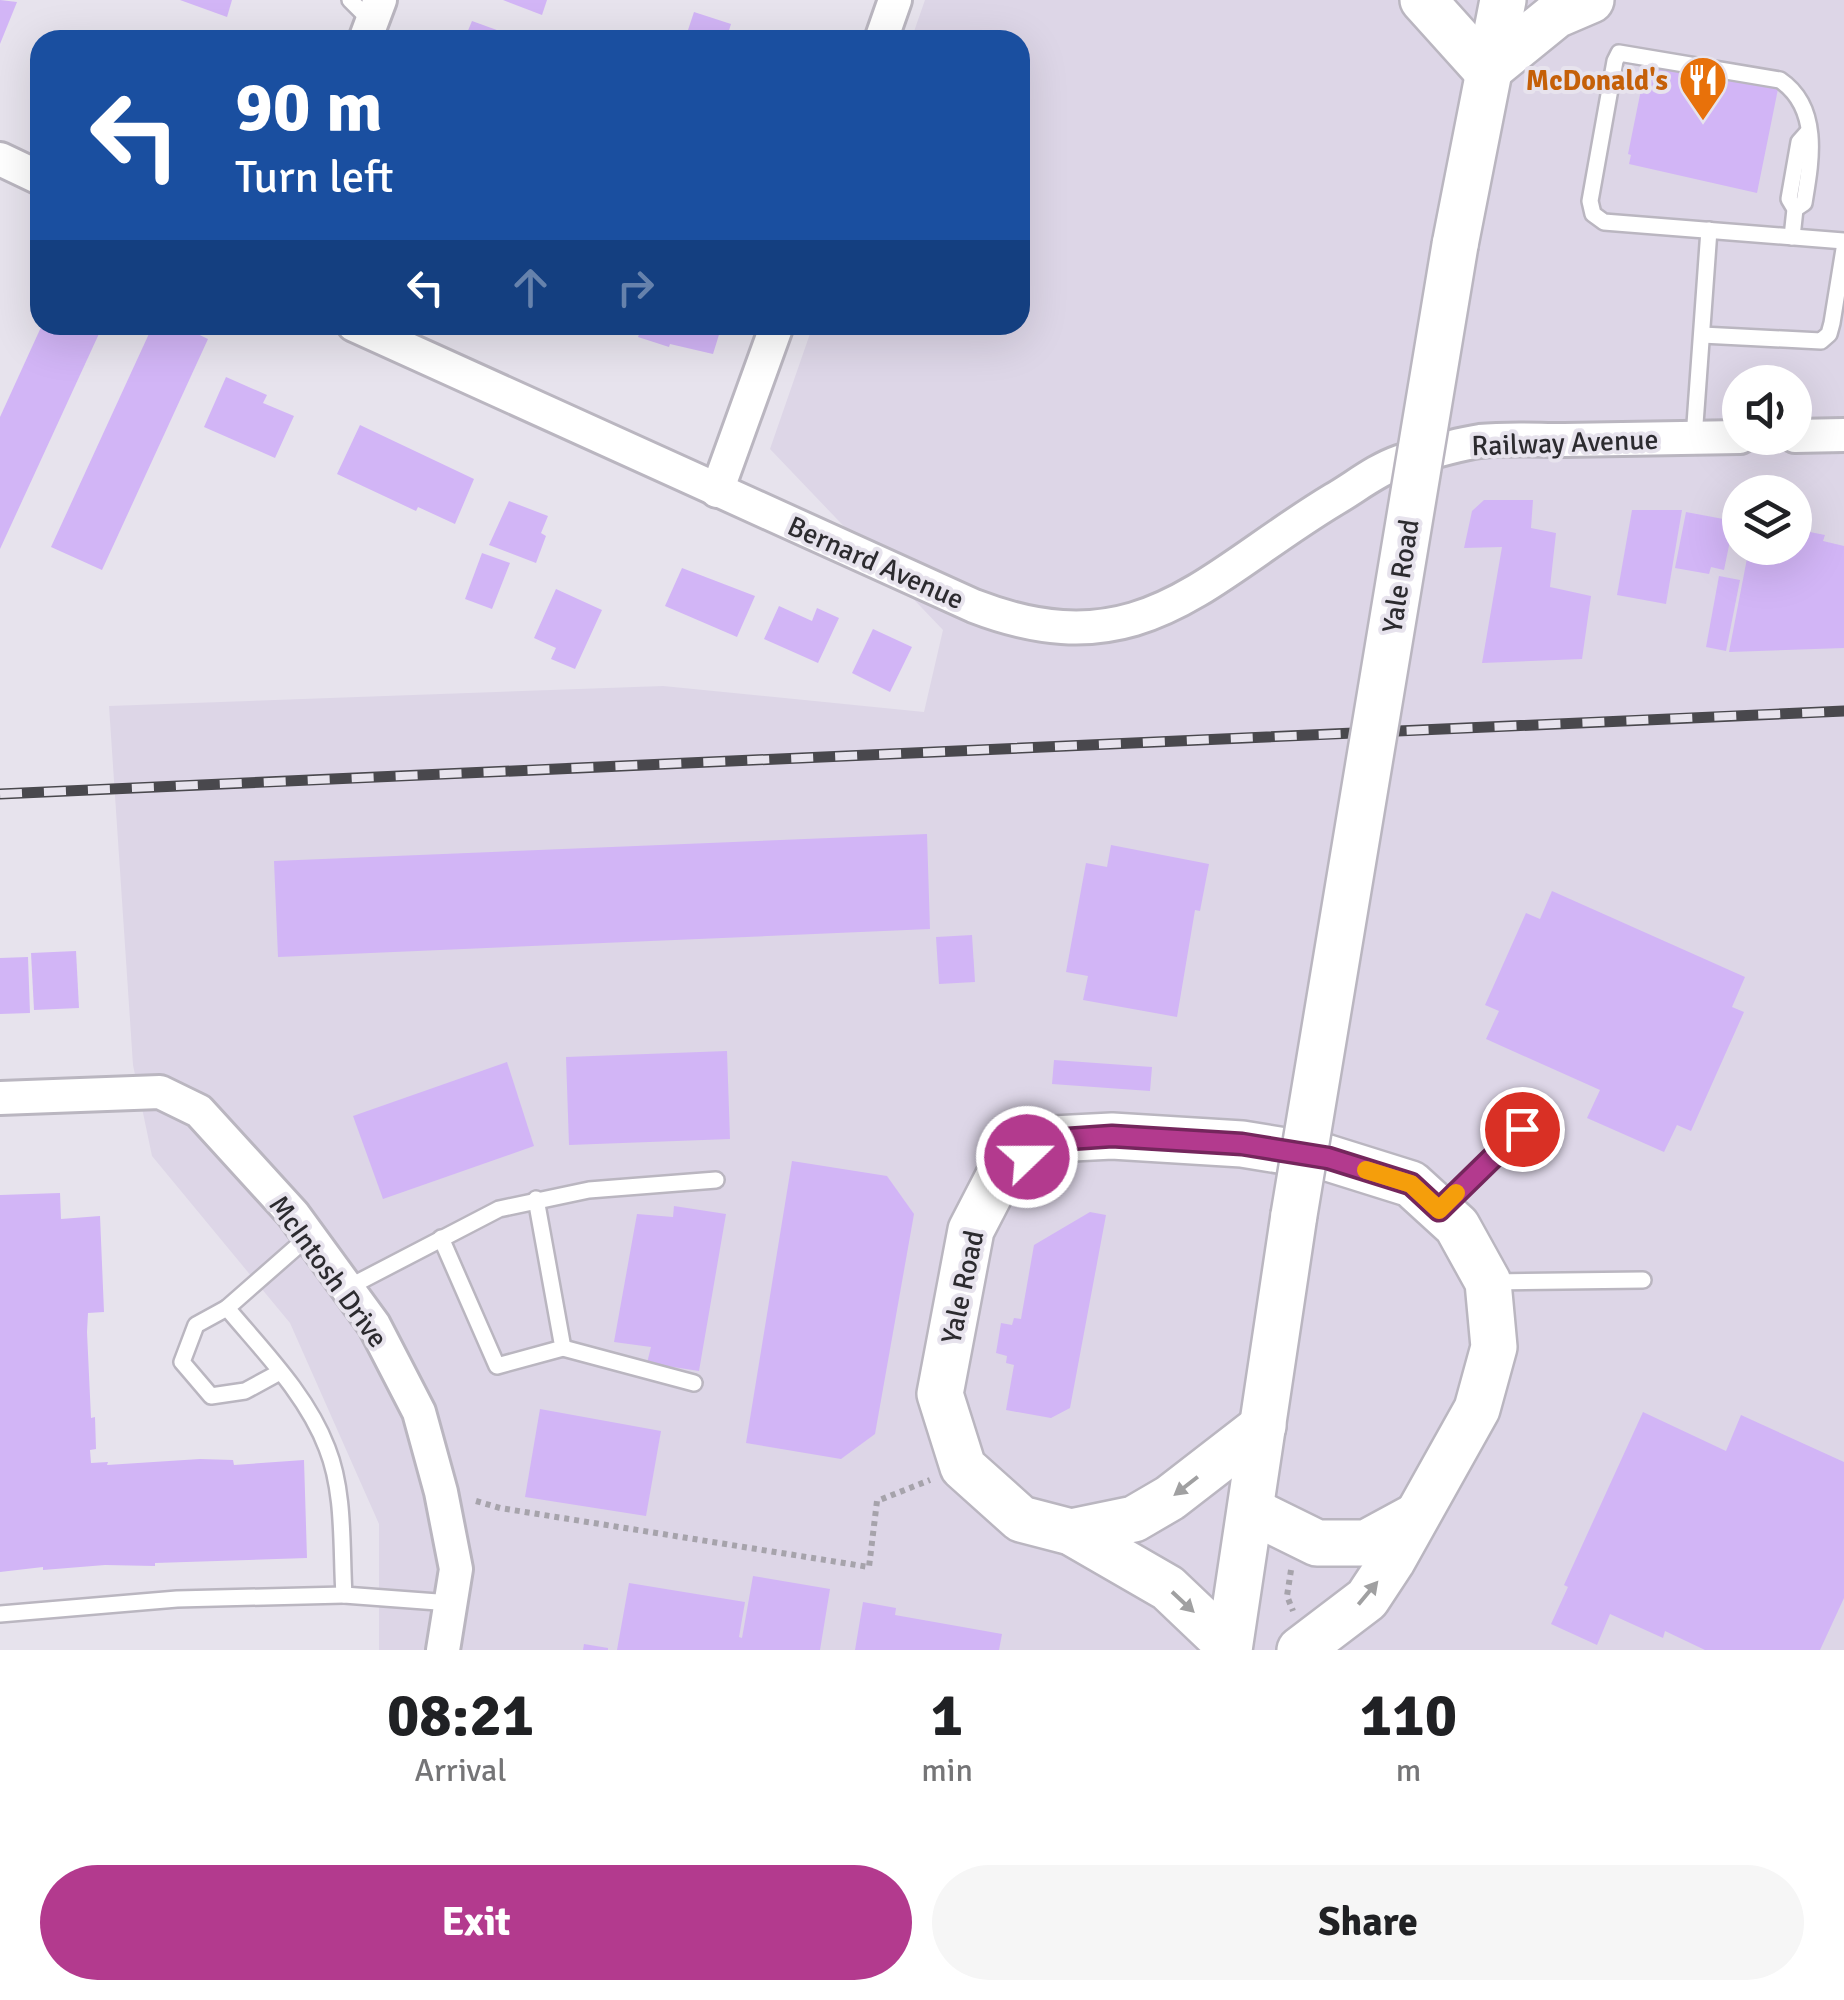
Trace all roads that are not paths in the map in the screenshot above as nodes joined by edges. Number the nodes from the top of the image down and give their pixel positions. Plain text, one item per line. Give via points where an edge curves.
1 (896, 0) edge
2 (1423, 0) edge
3 (1504, 0) edge
4 (1592, 0) edge
5 (885, 30) edge
6 (1487, 70) junction
7 (0, 159) edge
8 (30, 173) edge
9 (1709, 230) junction
10 (1792, 237) junction
11 (1844, 245) edge
12 (1702, 334) junction
13 (376, 335) edge
14 (773, 335) edge
15 (1844, 435) edge
16 (1812, 436) edge
17 (1722, 437) edge
18 (1694, 438) junction
19 (1393, 464) joint
20 (717, 491) junction
21 (0, 1098) edge
22 (1522, 1129) dead end
23 (716, 1180) dead end
24 (536, 1199) junction
25 (1439, 1210) junction
26 (309, 1236) junction
27 (441, 1238) junction
28 (1643, 1280) dead end
29 (1488, 1282) junction
30 (347, 1288) junction
31 (227, 1308) junction
32 (562, 1348) junction
33 (280, 1372) junction
34 (694, 1383) dead end
35 (1263, 1426) junction
36 (1252, 1511) junction
37 (1414, 1516) junction
38 (1071, 1532) junction
39 (344, 1595) junction
40 (450, 1602) junction
41 (0, 1614) edge
42 (1300, 1638) edge
43 (1229, 1648) edge
44 (444, 1650) edge

1 - 5 street
2 - 6 main road
3 - 6 main road, Yale Road
4 - 6 main road via 1556,15
6 - 35 main road, Yale Road, bridge
7 - 8 street
9 - 10 lane
9 - 10 lane via 1604,222 1593,214 1590,200 1620,53 1789,86 1804,109 1807,134 1799,142 1789,198 1795,208
9 - 12 lane
10 - 11 lane
11 - 12 lane via 1832,323 1821,341
12 - 18 lane
13 - 20 street, Bernard Avenue
14 - 20 street
15 - 16 street
17 - 18 street, Railway Avenue
18 - 19 street, Railway Avenue via 1482,441
19 - 20 street, Bernard Avenue via 1193,596 1158,613 1073,627 1004,617
21 - 26 street, McIntosh Drive via 160,1092 200,1110
22 - 25 lane
23 - 24 lane
24 - 27 lane
24 - 32 lane
25 - 29 main road, Yale Road via 1457,1226
25 - 38 main road, Yale Road via 1411,1184 1328,1158 1242,1144 1112,1136 1054,1140 1000,1174 970,1230 940,1394 963,1467 1020,1519
26 - 30 street, McIntosh Drive
26 - 31 lane
27 - 30 lane
27 - 32 lane via 497,1366
28 - 29 lane
29 - 37 main road, Yale Road via 1494,1347 1477,1409
30 - 40 street, McIntosh Drive via 374,1325 418,1412 456,1569
31 - 33 lane
31 - 33 lane via 196,1325 182,1362 211,1396 245,1392
32 - 34 lane
33 - 39 lane via 327,1447 337,1483
35 - 36 main road, Yale Road
35 -> 38 main road via 1134,1519
36 - 37 main road via 1317,1543 1366,1544
36 - 43 main road, Yale Road
42 -> 37 main road, Yale Road via 1367,1598
38 -> 43 main road via 1168,1588
39 - 40 lane
39 - 41 lane via 176,1599
40 - 44 street, McIntosh Drive

